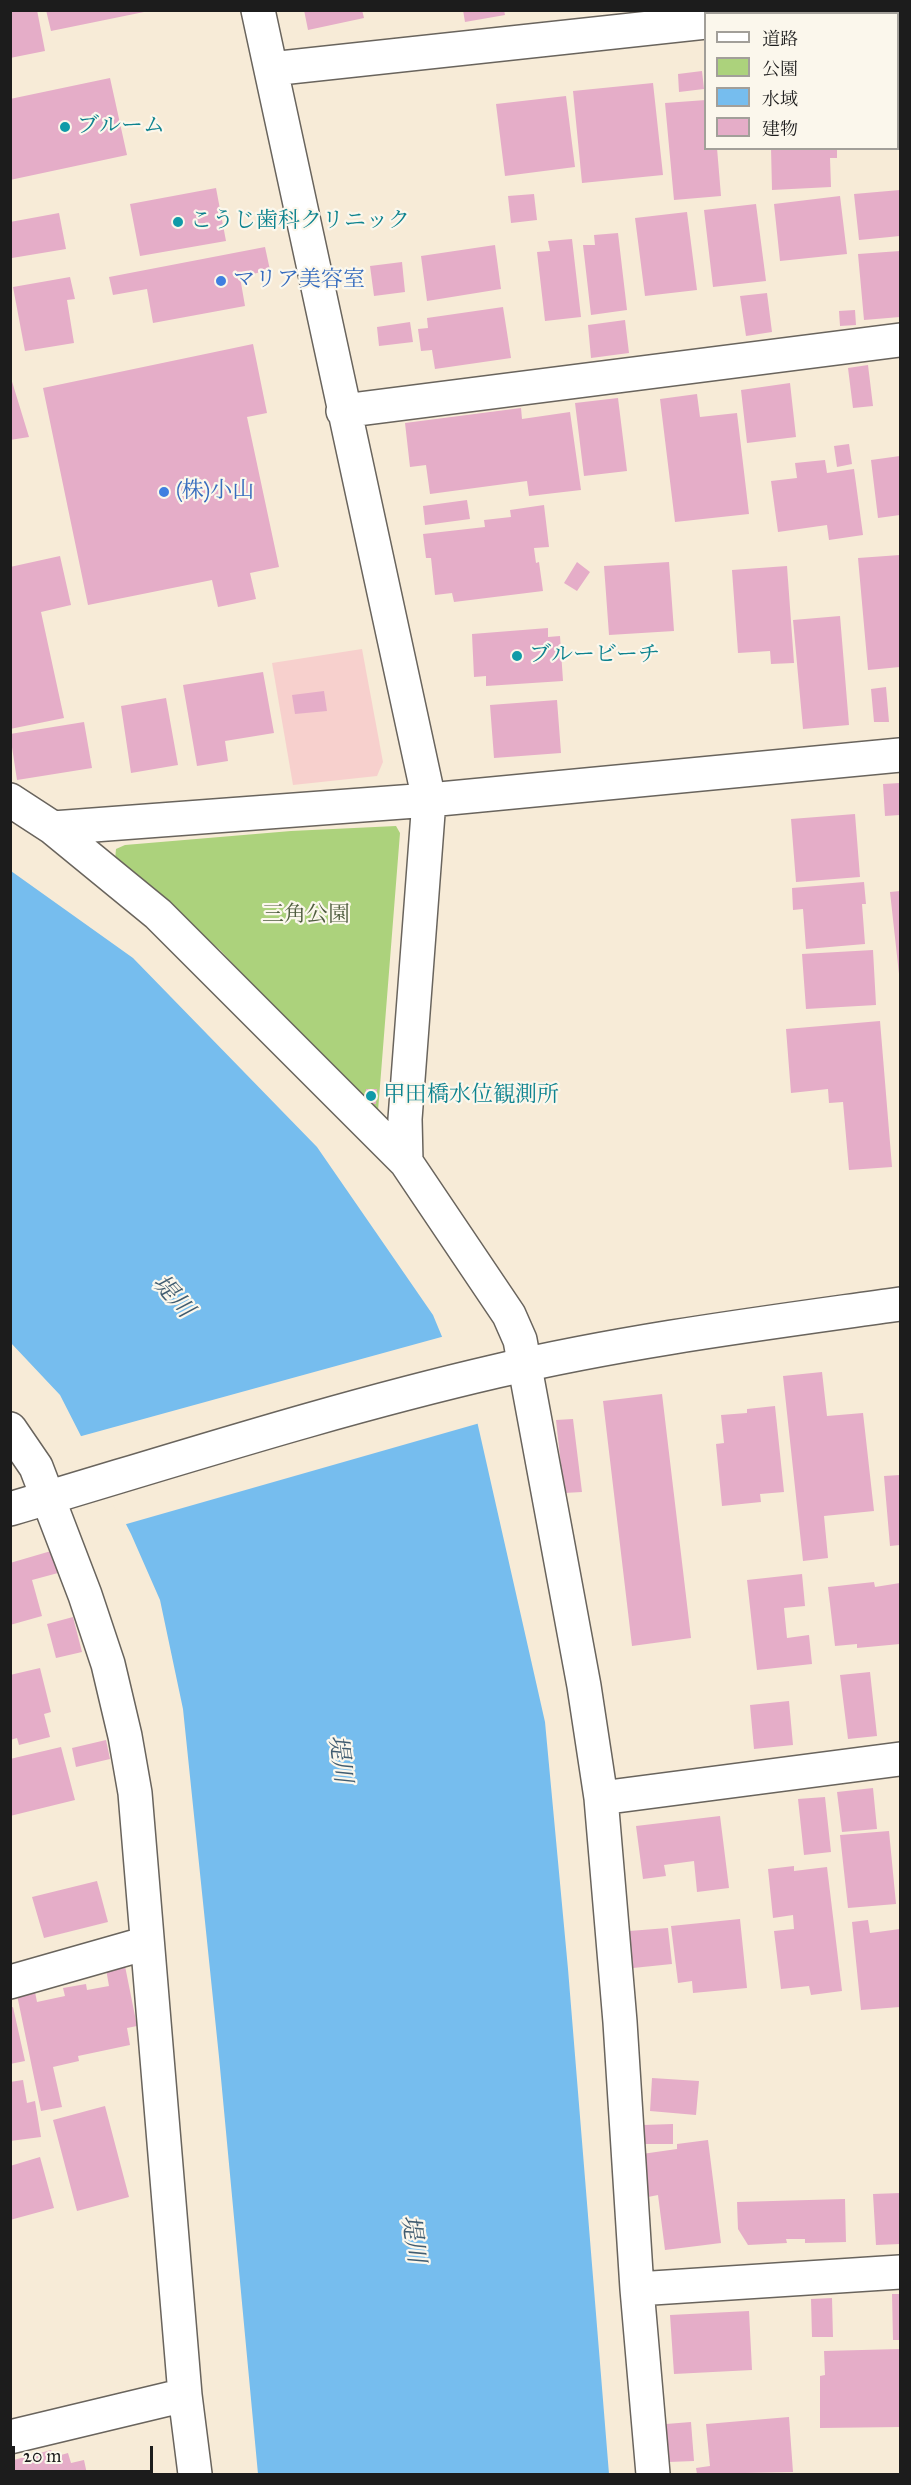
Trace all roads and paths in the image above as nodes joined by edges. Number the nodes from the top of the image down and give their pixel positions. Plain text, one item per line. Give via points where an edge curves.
1 (258, 10) edge
2 (829, 10) edge
3 (814, 12) edge
4 (704, 22) edge
5 (271, 69) junction
6 (900, 340) edge
7 (343, 411) junction
8 (900, 755) edge
9 (429, 800) junction
10 (10, 801) edge
11 (53, 828) junction
12 (406, 1162) junction
13 (900, 1305) edge
14 (511, 1368) junction
15 (10, 1429) edge
16 (58, 1495) junction
17 (10, 1509) edge
18 (900, 1759) edge
19 (601, 1798) junction
20 (147, 1943) junction
21 (10, 1982) edge
22 (900, 2272) edge
23 (637, 2289) junction
24 (186, 2395) junction
25 (10, 2437) edge
26 (195, 2475) edge
27 (653, 2475) edge

1 - 5 street
2 - 3 street
4 - 5 street
5 - 7 street
6 - 7 street
7 - 9 street
8 - 9 street
9 - 11 street
9 - 12 street via 405,1119
10 - 11 street
11 - 12 street via 158,915
12 - 14 street via 509,1315 520,1340
13 - 14 street via 668,1338
14 - 16 street via 297,1422
14 - 19 street via 584,1686
15 - 16 street
16 - 17 street
16 - 20 street via 125,1736 138,1814
18 - 19 street
19 - 23 street
20 - 21 street
20 - 24 street
22 - 23 street
23 - 27 street
24 - 25 street
24 - 26 street

